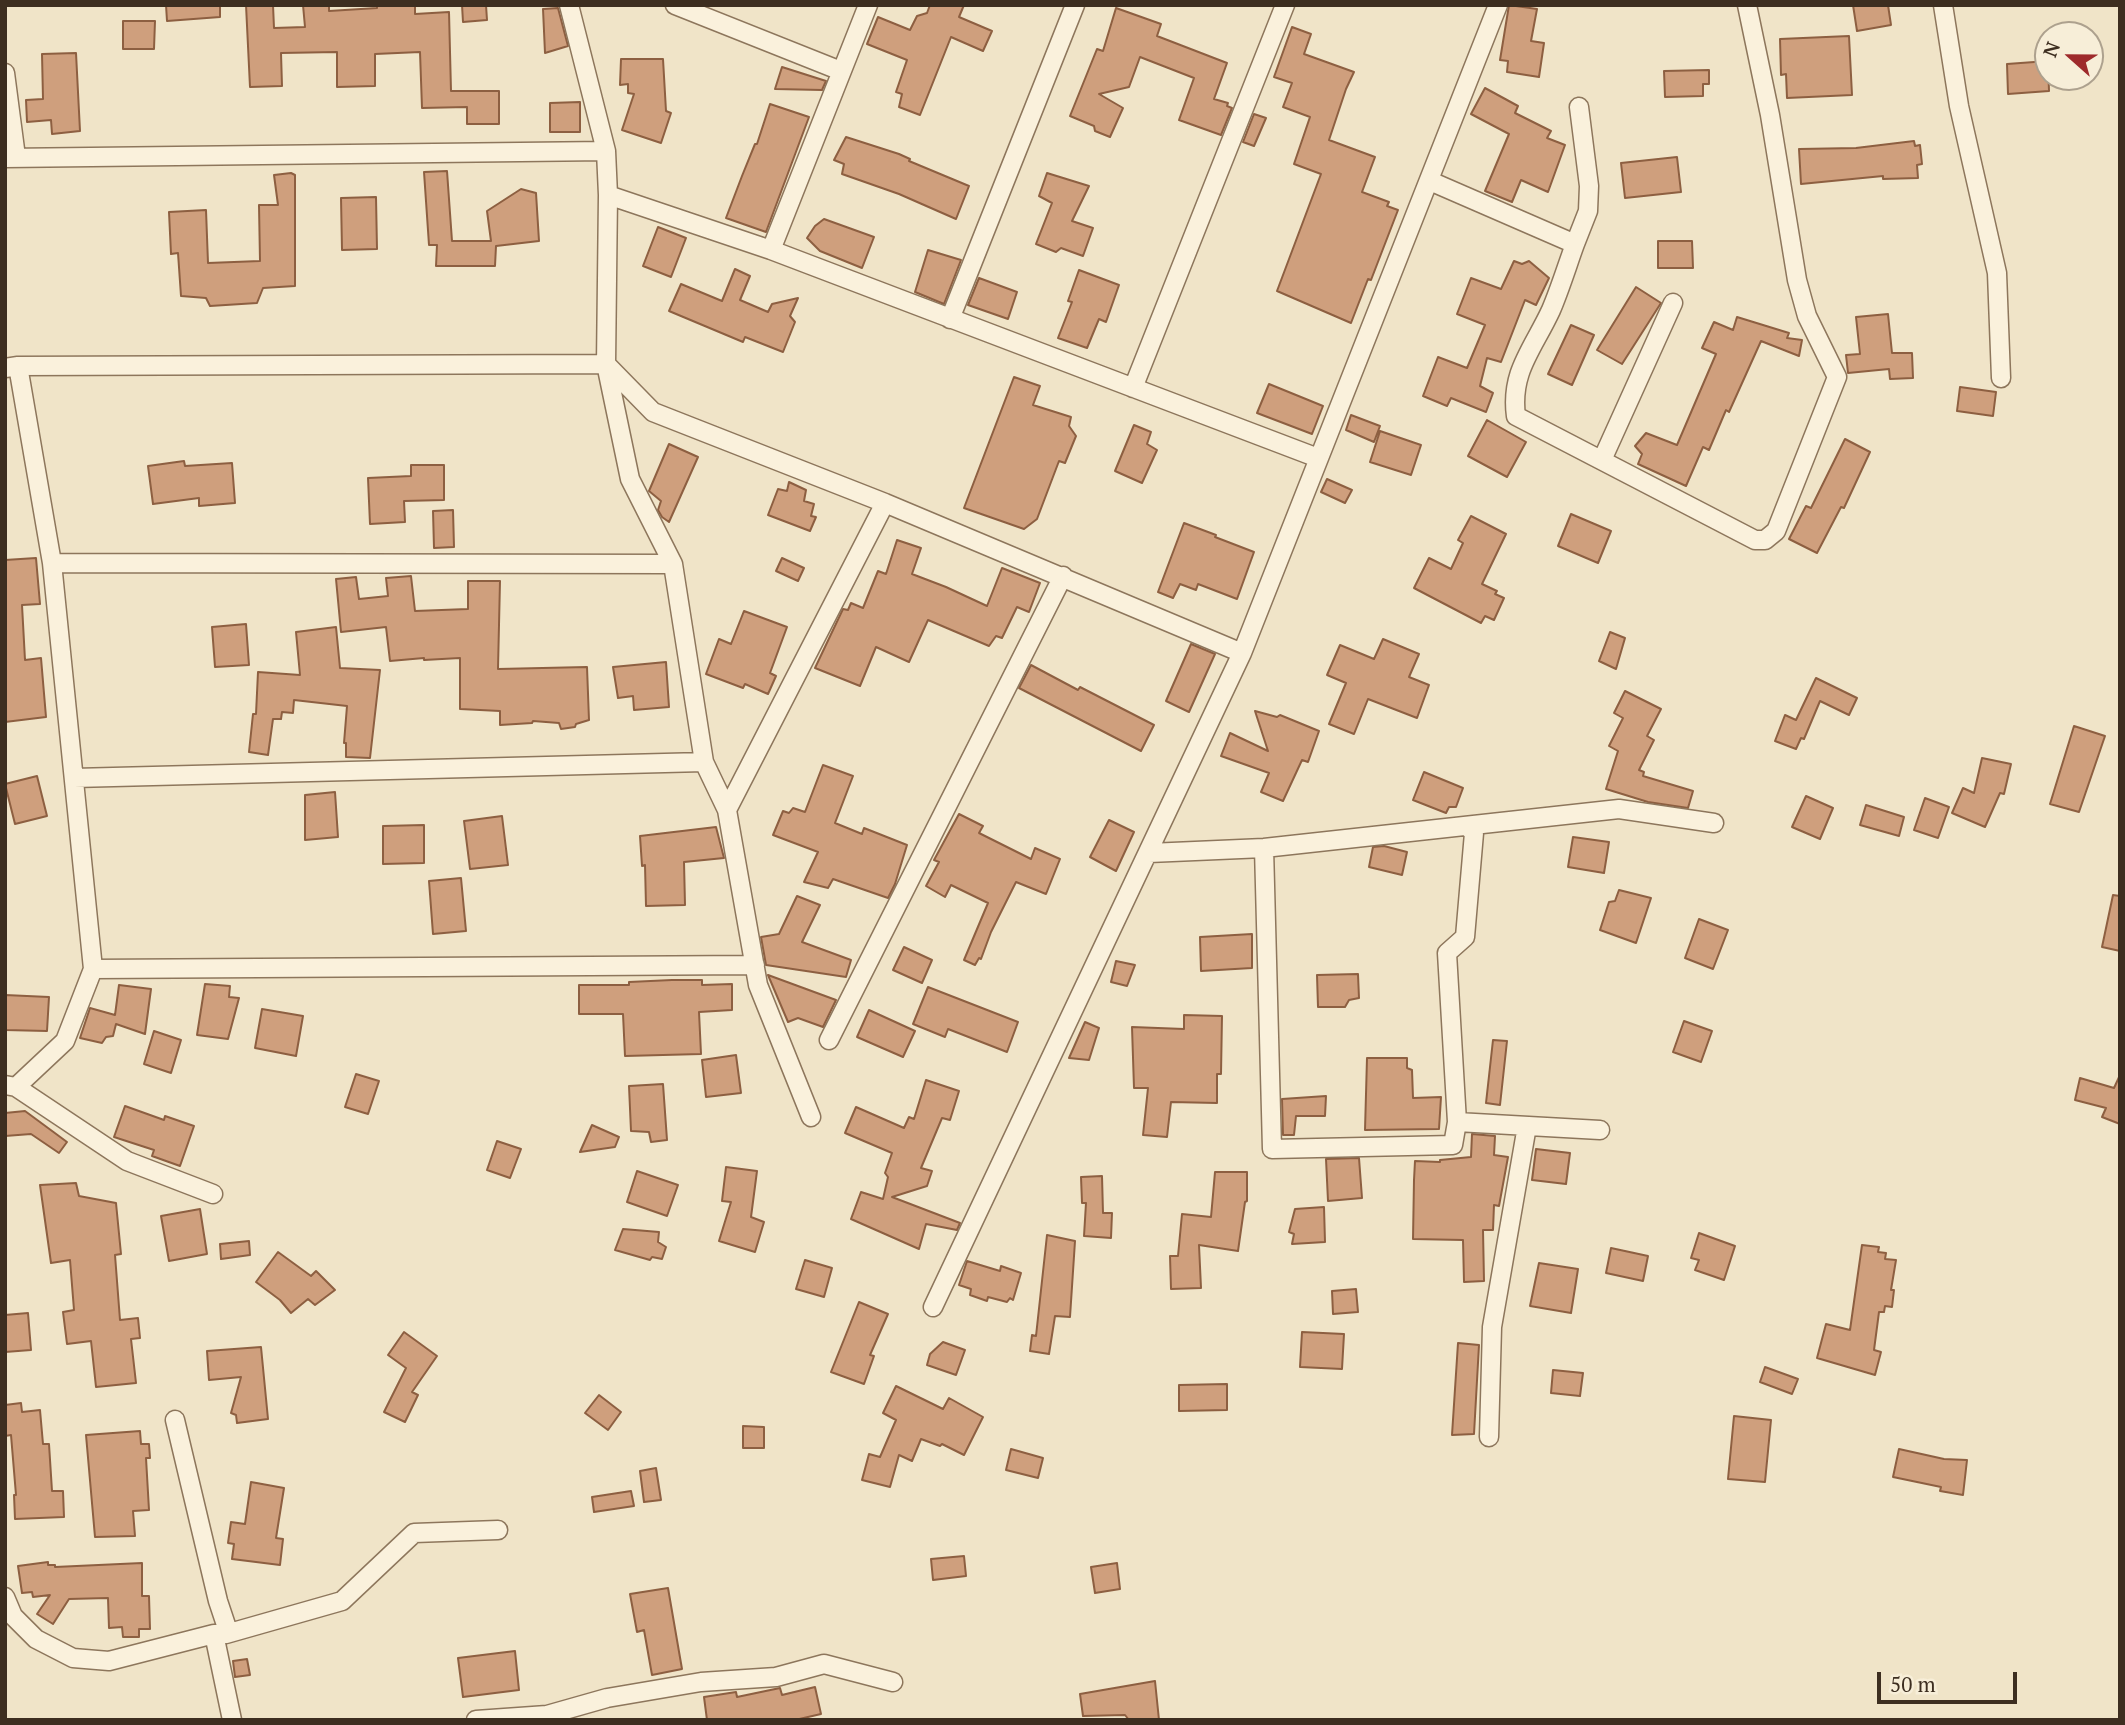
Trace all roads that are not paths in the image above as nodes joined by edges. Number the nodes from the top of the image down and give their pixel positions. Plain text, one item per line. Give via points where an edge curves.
1 (569, 5) edge
2 (675, 5) edge
3 (868, 5) edge
4 (1075, 5) edge
5 (1285, 5) edge
6 (1498, 5) edge
7 (1748, 5) edge
8 (1943, 5) edge
9 (841, 71) junction
10 (5, 73) edge
11 (1579, 107) dead end
12 (606, 151) junction
13 (11, 157) edge
14 (1430, 181) junction
15 (608, 195) junction
16 (1575, 244) junction
17 (771, 250) junction
18 (1673, 303) dead end
19 (950, 319) junction
20 (606, 364) junction
21 (12, 367) edge
22 (2001, 378) dead end
23 (1133, 388) junction
24 (1318, 458) junction
25 (1602, 460) junction
26 (885, 503) junction
27 (52, 563) junction
28 (673, 564) junction
29 (1063, 576) junction
30 (1242, 653) junction
31 (704, 762) junction
32 (74, 778) junction
33 (727, 810) junction
34 (1714, 823) dead end
35 (1467, 826) junction
36 (1264, 848) junction
37 (1149, 853) junction
38 (755, 965) junction
39 (93, 969) junction
40 (830, 1040) dead end
41 (11, 1086) edge
42 (811, 1117) dead end
43 (1457, 1122) junction
44 (1527, 1126) junction
45 (1600, 1130) dead end
46 (213, 1194) dead end
47 (933, 1307) dead end
48 (175, 1420) dead end
49 (1489, 1437) dead end
50 (498, 1530) dead end
51 (5, 1597) edge
52 (220, 1634) junction
53 (893, 1682) dead end
54 (232, 1720) edge
55 (476, 1720) edge

1 - 12 street
2 - 9 street
3 - 9 street
4 - 19 street
5 - 23 street
6 - 14 street
7 - 25 street via 1797,280 1807,316 1837,377 1776,531 1765,540 1755,540
8 - 22 street via 1959,106 1997,273
9 - 17 street
10 - 13 street
11 - 16 street via 1589,186 1588,211
12 - 13 street
12 - 15 street
14 - 16 street
14 - 24 street
15 - 17 street
15 - 20 street
16 - 25 street via 1551,309 1517,378 1516,416
17 - 19 street
18 - 25 street
19 - 23 street
20 - 21 street
20 - 26 street via 653,412
20 - 28 street via 630,479
21 - 27 street
23 - 24 street
24 - 30 street
26 - 29 street
26 - 33 street
27 - 28 street
27 - 32 street
28 - 31 street
29 - 30 street
29 - 40 street
30 - 37 street
31 - 32 street
31 - 33 street
32 - 39 street
33 - 38 street
34 - 35 street via 1619,809
35 - 36 street
35 - 43 street via 1474,832 1465,937 1447,953
36 - 37 street
36 - 43 street via 1272,1149 1453,1145
37 - 47 street
38 - 39 street
38 - 42 street via 758,985
39 - 41 street via 65,1041
41 - 46 street via 127,1161
43 - 44 street
44 - 45 street
44 - 49 street via 1492,1327
48 - 52 street via 228,1631
50 - 52 street via 414,1533 340,1602
51 - 52 street via 13,1616 36,1639 74,1658 109,1661
52 - 54 street
53 - 55 street via 824,1664 776,1677 702,1682 607,1698 547,1715

